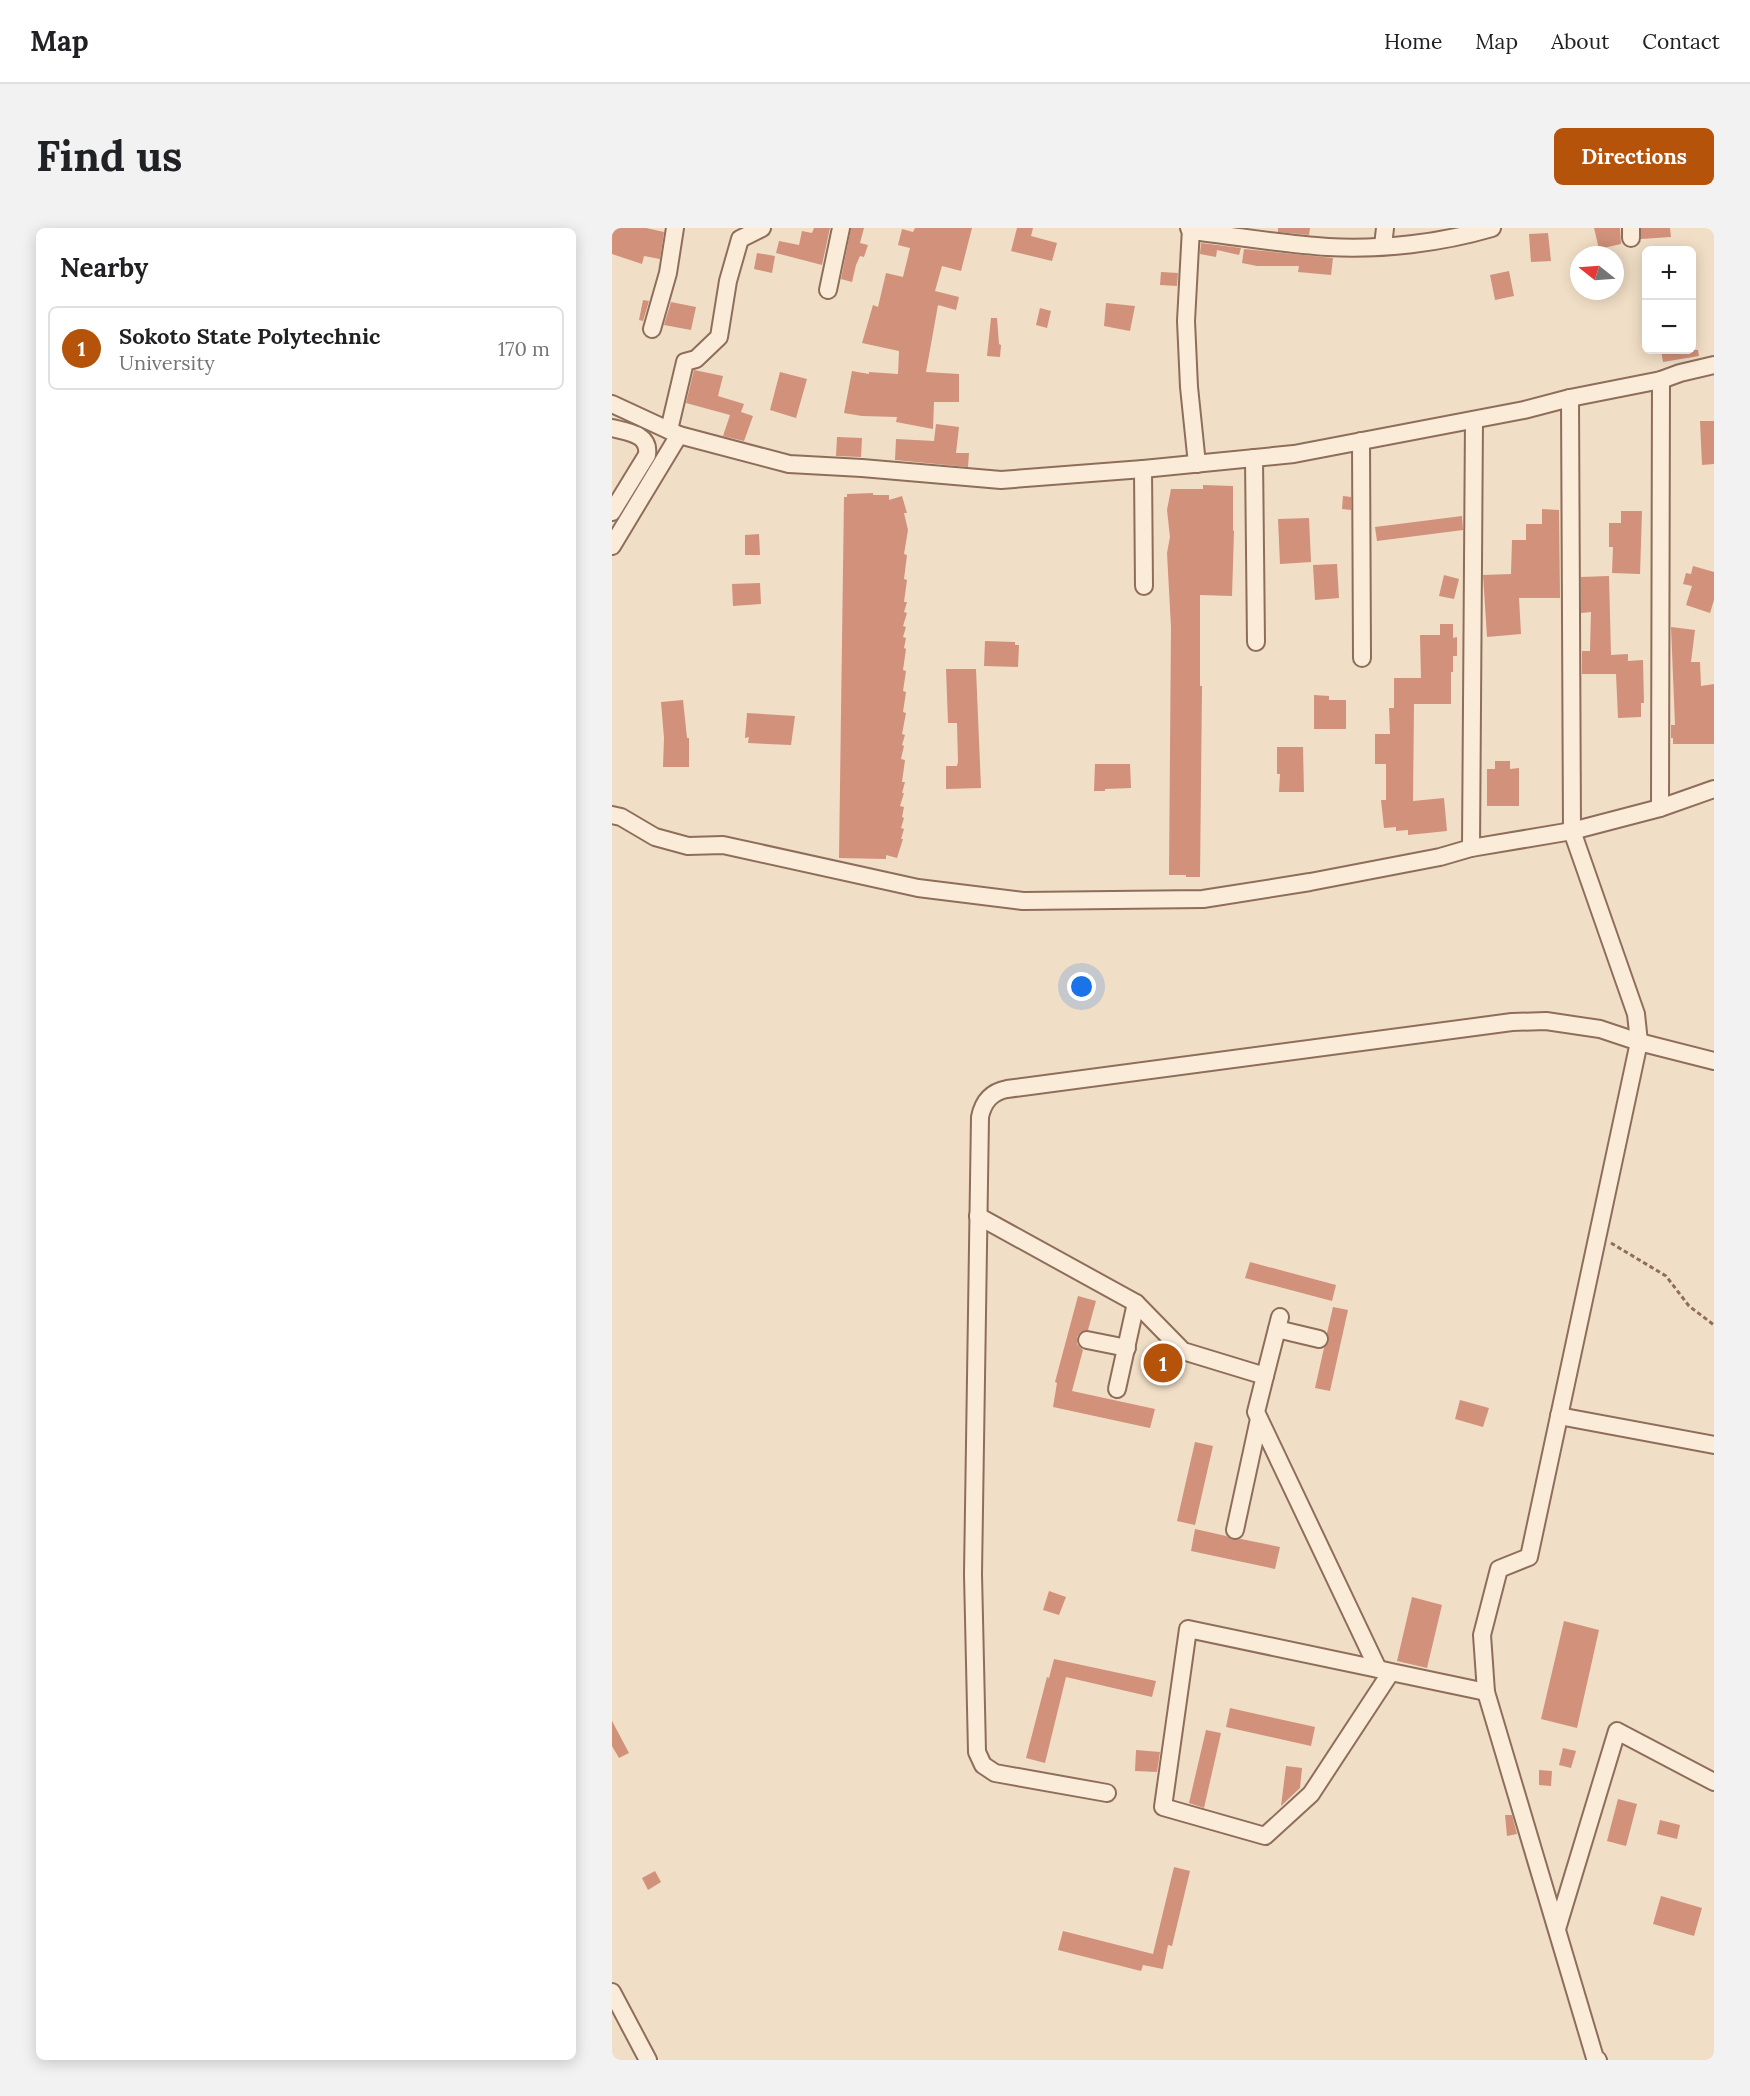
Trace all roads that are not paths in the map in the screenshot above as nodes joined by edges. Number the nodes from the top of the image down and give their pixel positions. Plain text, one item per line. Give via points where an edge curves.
1 (675, 228) edge
2 (762, 228) edge
3 (841, 228) edge
4 (1385, 228) edge
5 (1492, 228) edge
6 (1190, 229) edge
7 (1266, 234) edge
8 (1383, 246) junction
9 (828, 290) dead end
10 (652, 328) dead end
11 (1714, 365) edge
12 (1660, 380) junction
13 (1570, 398) junction
14 (612, 404) edge
15 (1474, 420) junction
16 (612, 428) edge
17 (674, 433) junction
18 (1361, 441) junction
19 (1254, 458) junction
20 (1197, 464) junction
21 (1143, 469) junction
22 (612, 512) edge
23 (612, 546) edge
24 (1144, 586) dead end
25 (1256, 642) dead end
26 (1362, 658) dead end
27 (1714, 789) edge
28 (1660, 808) junction
29 (612, 815) edge
30 (1572, 831) junction
31 (1471, 848) junction
32 (1639, 1042) junction
33 (1714, 1061) edge
34 (978, 1216) junction
35 (1137, 1303) junction
36 (1319, 1339) dead end
37 (1087, 1340) dead end
38 (1126, 1348) junction
39 (1265, 1376) junction
40 (1117, 1389) dead end
41 (1559, 1416) junction
42 (1259, 1419) junction
43 (1714, 1445) edge
44 (1235, 1530) dead end
45 (1385, 1670) junction
46 (1486, 1692) junction
47 (1714, 1782) edge
48 (1107, 1793) dead end
49 (1557, 1929) junction
50 (612, 1992) edge
51 (648, 2060) edge
52 (1598, 2060) edge

1 - 10 street via 668,273
2 - 17 street via 740,239 719,337 696,359 685,362
3 - 9 street
4 - 8 street
5 - 8 street via 1462,237
6 - 7 street
6 - 20 street via 1186,321
7 - 8 street via 1330,247
11 - 12 street
12 - 13 street
12 - 28 street
13 - 15 street
13 - 30 street
14 - 17 street
15 - 18 street
15 - 31 street
16 - 22 street via 641,437 647,445 647,455
17 - 21 street via 789,464 1001,480
17 - 23 street
18 - 19 street
18 - 26 street
19 - 20 street
19 - 25 street
20 - 21 street
21 - 24 street
27 - 28 street
28 - 30 street
29 - 31 street via 655,837 688,846 723,845 918,888 1023,901 1203,899 1310,882
30 - 31 street
30 - 32 street via 1636,1014
32 - 33 street
32 - 34 street via 1600,1029 1546,1021 1512,1022 1000,1090 984,1103 980,1117
32 - 41 street
34 - 35 street
34 - 48 street via 973,1574 977,1752 983,1765 995,1773
35 - 38 street
35 - 39 street via 1183,1351
36 - 39 street via 1279,1323
37 - 38 street
38 - 40 street
39 - 42 street via 1256,1412
41 - 43 street
41 - 46 street via 1529,1557 1499,1569 1482,1635
42 - 44 street
42 - 45 street
45 - 45 street via 1311,1794 1265,1836 1163,1808 1188,1629
45 - 46 street
46 - 49 street
47 - 49 street via 1617,1731
49 - 52 street
50 - 51 street

